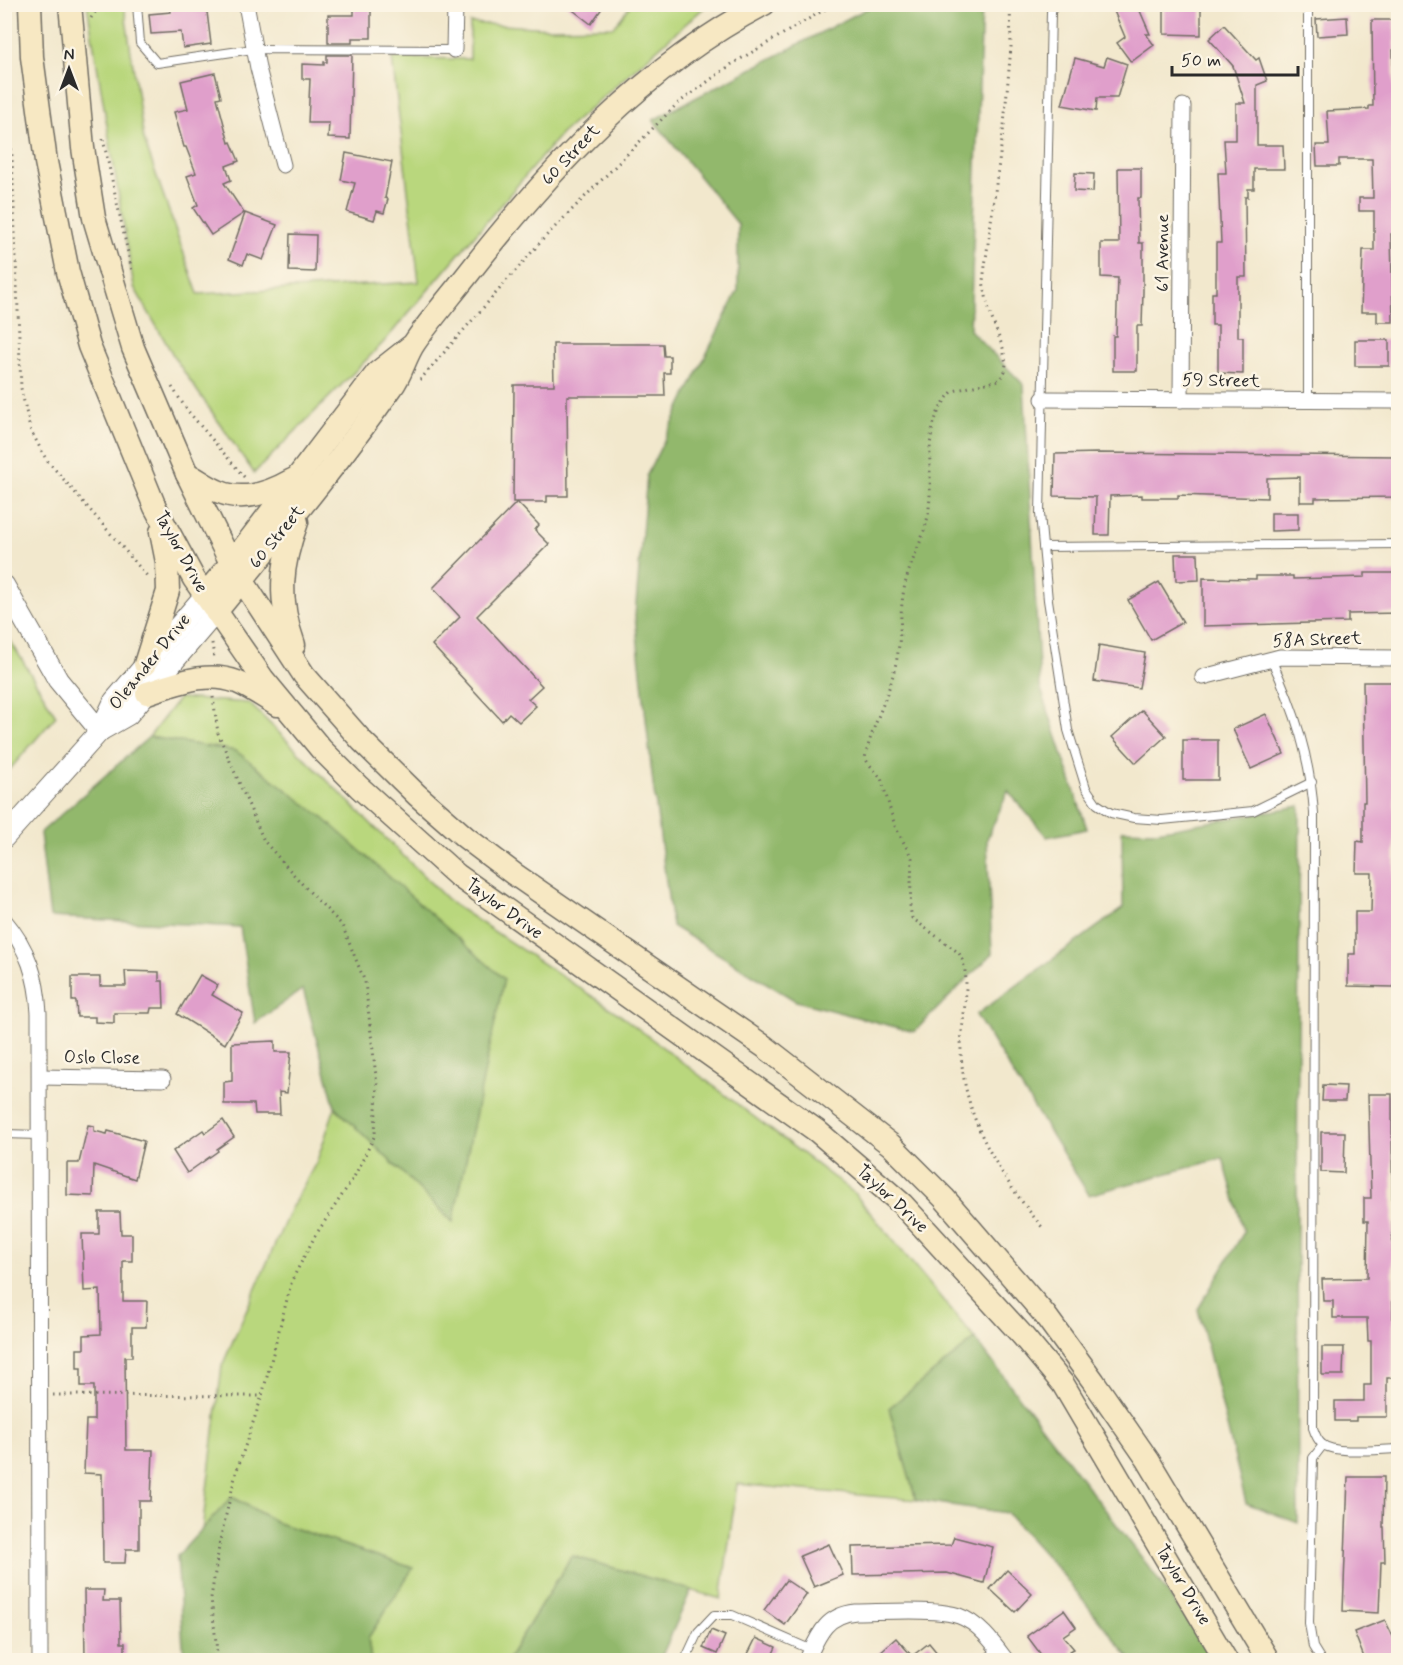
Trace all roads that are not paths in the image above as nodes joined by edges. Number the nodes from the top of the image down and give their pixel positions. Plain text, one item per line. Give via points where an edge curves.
1 (30, 4) edge
2 (70, 4) edge
3 (136, 4) edge
4 (246, 4) edge
5 (454, 4) edge
6 (764, 4) edge
7 (1053, 4) edge
8 (1308, 4) edge
9 (253, 49) junction
10 (454, 50) joint
11 (1183, 106) dead end
12 (284, 165) dead end
13 (413, 344) junction
14 (1043, 399) junction
15 (1182, 400) junction
16 (1308, 401) junction
17 (1398, 401) edge
18 (187, 474) junction
19 (298, 476) junction
20 (304, 504) junction
21 (155, 507) junction
22 (1398, 544) edge
23 (1043, 547) junction
24 (236, 572) junction
25 (4, 585) edge
26 (210, 604) junction
27 (1398, 658) edge
28 (1271, 659) junction
29 (145, 664) junction
30 (304, 675) junction
31 (1203, 677) dead end
32 (147, 693) junction
33 (289, 713) junction
34 (100, 731) junction
35 (1312, 782) junction
36 (4, 838) edge
37 (4, 920) edge
38 (40, 1077) junction
39 (163, 1079) dead end
40 (4, 1134) edge
41 (40, 1135) junction
42 (1323, 1445) junction
43 (1398, 1449) edge
44 (809, 1655) edge
45 (1002, 1655) edge
46 (40, 1660) edge
47 (684, 1660) edge
48 (985, 1660) edge
49 (1226, 1660) edge
50 (1268, 1660) edge
51 (1321, 1660) edge

1 - 21 main road, Taylor Drive via 32,57 45,162 69,272 89,346
2 - 18 main road, Taylor Drive via 83,148 94,218 133,348
3 - 9 lane via 140,43 157,63
4 - 9 street
5 - 10 street
6 - 13 main road, 60 Street via 687,52 585,139 489,247
7 - 14 lane
8 - 16 lane
9 - 10 lane
9 - 12 street
11 - 15 street, 61 Avenue
13 - 19 main road, 60 Street via 377,373
13 - 20 main road, 60 Street via 394,384
14 - 15 street, 59 Street
14 - 23 lane
15 - 16 street, 59 Street
16 - 17 street, 59 Street
18 - 19 main road via 220,492 247,495 277,489
18 - 24 main road, Taylor Drive
19 - 24 main road, 60 Street
20 - 24 main road, 60 Street
20 - 30 main road via 286,556 283,594 285,619
21 - 26 main road, Taylor Drive
21 - 29 main road via 165,548 168,584
22 - 23 lane
23 - 35 lane via 1068,730 1086,788 1097,804 1111,813 1162,820 1238,814 1263,807
24 - 26 main road
24 - 30 main road, Taylor Drive
25 - 34 street via 57,680
26 - 29 street, Oleander Drive
26 - 32 street, Oleander Drive
26 - 33 main road, Taylor Drive
27 - 28 street, 58A Street
28 - 31 street, 58A Street
28 - 35 lane via 1304,745
29 - 34 street, Oleander Drive via 114,701
30 - 50 main road, Taylor Drive via 362,741 465,837 765,1047 891,1145 944,1198 1045,1315 1094,1382 1148,1460
32 - 33 main road via 196,679 225,679 249,688
32 - 34 street, Oleander Drive via 128,715
33 - 49 main road, Taylor Drive via 359,788 457,875 808,1124 902,1204 1063,1384
34 - 36 street, Oleander Drive
35 - 42 lane via 1312,1428
37 - 38 street via 23,945 37,982
38 - 39 street, Oslo Close
38 - 41 street
40 - 41 lane
41 - 46 street
42 - 43 lane via 1338,1450
42 - 51 lane via 1313,1458 1310,1623 1313,1647
44 - 45 street via 824,1627 835,1617 856,1612 950,1613 970,1621
44 - 47 lane via 732,1615 714,1615 698,1632
45 - 48 lane

